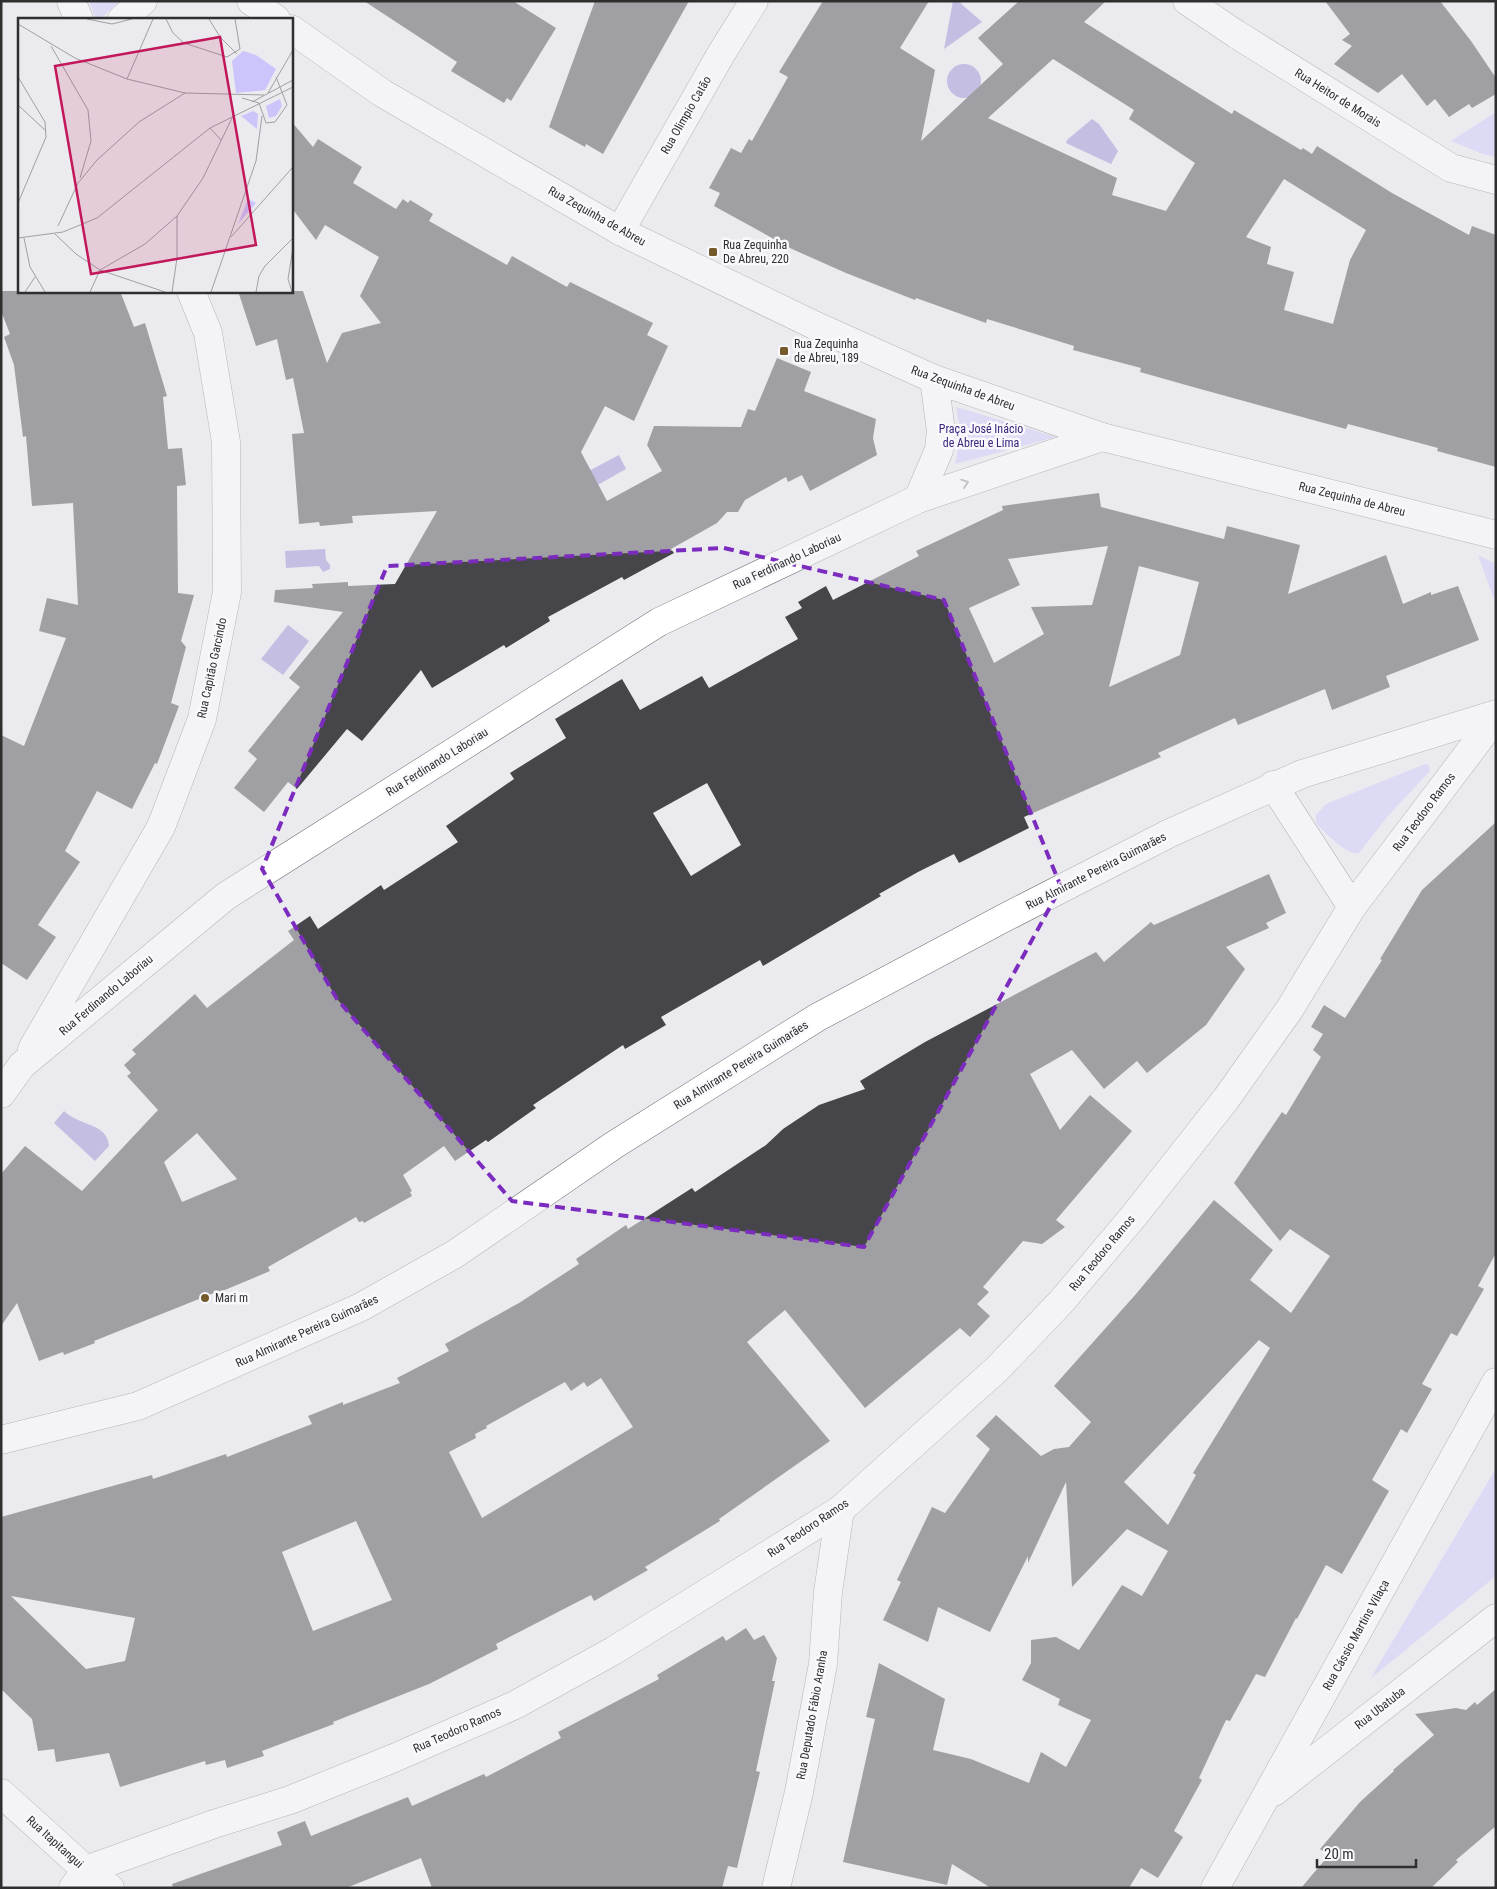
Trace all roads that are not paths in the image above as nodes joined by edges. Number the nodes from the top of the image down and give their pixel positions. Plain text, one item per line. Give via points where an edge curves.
1 (72, 1) edge
2 (143, 1) edge
3 (251, 1) edge
4 (754, 1) edge
5 (1187, 1) edge
6 (79, 18) edge
7 (123, 18) edge
8 (275, 18) edge
9 (292, 30) edge
10 (1496, 180) edge
11 (620, 230) junction
12 (191, 292) edge
13 (934, 379) junction
14 (1102, 437) junction
15 (918, 499) junction
16 (1496, 535) edge
17 (1496, 716) edge
18 (1273, 786) junction
19 (1352, 907) junction
20 (22, 1065) junction
21 (1, 1094) edge
22 (1496, 1382) edge
23 (1, 1440) edge
24 (840, 1510) junction
25 (1496, 1618) edge
26 (1, 1793) edge
27 (1265, 1799) junction
28 (79, 1879) edge
29 (110, 1888) edge
30 (776, 1888) edge
31 (1216, 1888) edge

1 - 6 street
2 - 7 street
3 - 8 street
4 - 11 street, Rua Olimpio Catão
5 - 10 street, Rua Heitor de Morais via 1451,168
9 - 11 street, Rua Zequinha de Abreu via 382,93
11 - 13 street, Rua Zequinha de Abreu via 814,325
12 - 20 street, Rua Capitão Garcindo via 208,333 226,442 227,592 202,719 161,827
13 - 14 street, Rua Zequinha de Abreu
13 - 15 street via 939,450
15 -> 14 street, Rua Ferdinando Laboriau
14 - 16 street, Rua Zequinha de Abreu
15 - 20 street, Rua Ferdinando Laboriau via 642,632 226,896
17 - 18 street, Rua Almirante Pereira Guimarães via 1302,774
17 - 19 street, Rua Teodoro Ramos
18 - 19 street
18 - 23 street, Rua Almirante Pereira Guimarães via 1170,833 818,1017 614,1145 455,1254 361,1307 138,1406
19 - 24 street, Rua Teodoro Ramos via 1289,1010 1226,1099 1067,1295 997,1369
20 - 21 street, Rua Ferdinando Laboriau
22 - 27 street, Rua Cássio Martins Vilaça
24 - 28 street, Rua Teodoro Ramos via 613,1651 514,1705 290,1800 214,1824
24 - 30 street, Rua Deputado Fábio Aranha via 828,1592 823,1664 799,1792
25 - 27 street, Rua Ubatuba
26 - 28 street, Rua Itapitangui
27 - 31 street, Rua Cássio Martins Vilaça
28 - 29 street, Rua Itapitangui

